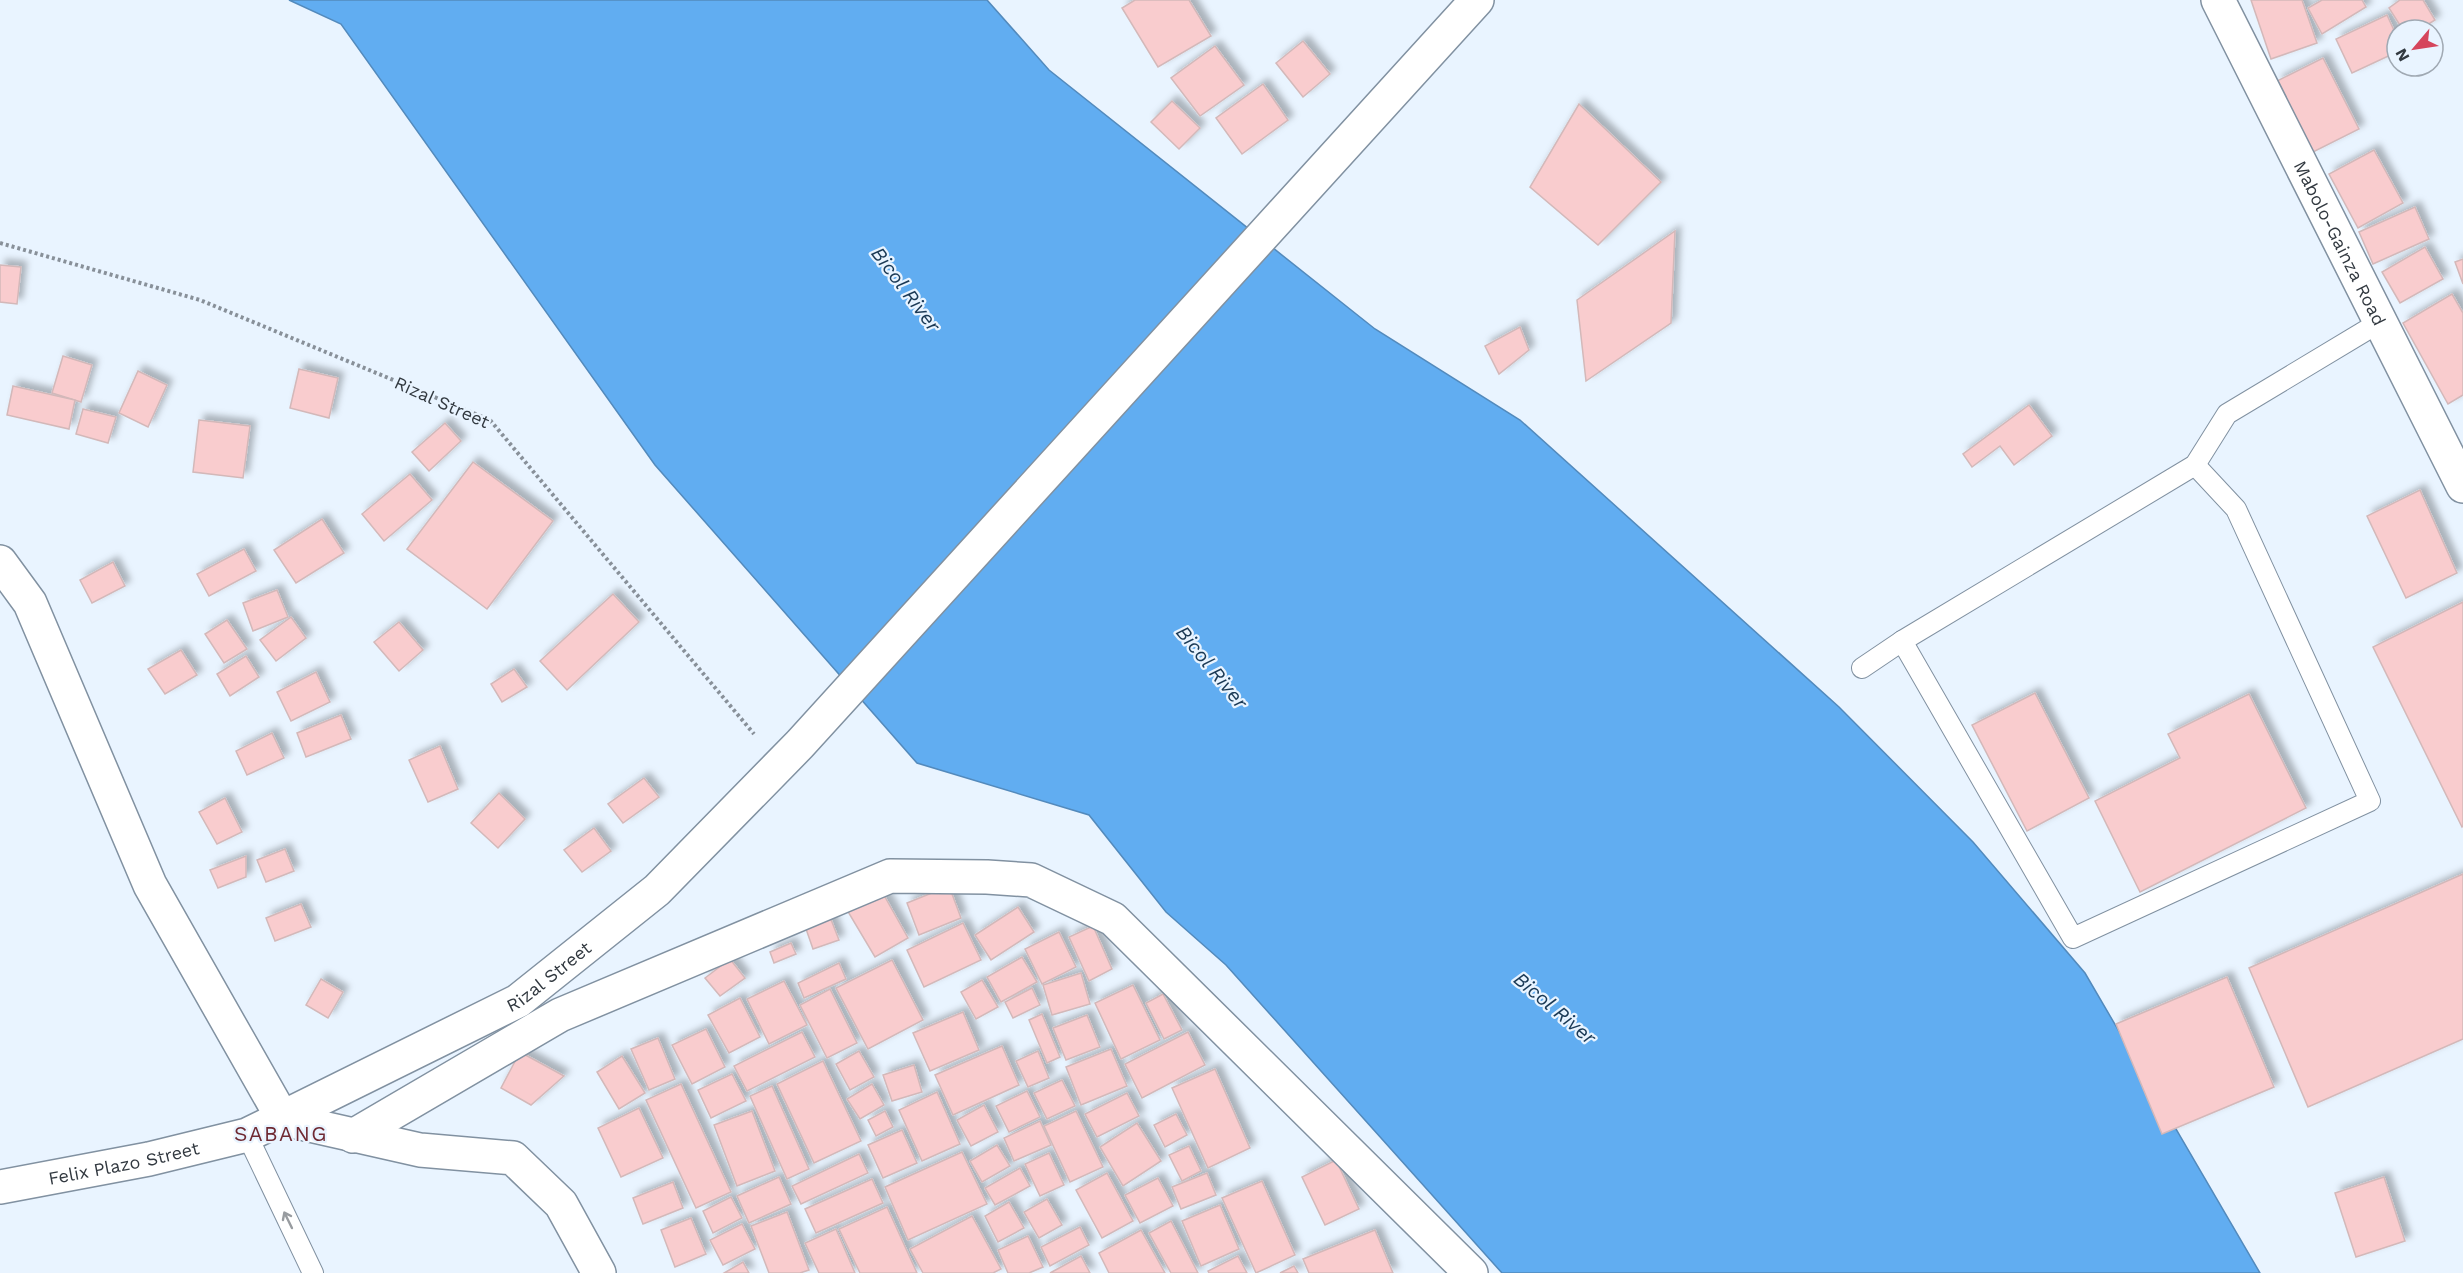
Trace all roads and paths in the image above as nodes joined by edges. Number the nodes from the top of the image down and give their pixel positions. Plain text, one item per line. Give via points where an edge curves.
1 (1477, 0) edge
2 (2218, 0) edge
3 (0, 243) edge
4 (2380, 322) junction
5 (2195, 465) junction
6 (2463, 486) edge
7 (0, 562) edge
8 (1902, 641) junction
9 (1862, 668) dead end
10 (760, 741) dead end
11 (283, 1119) junction
12 (247, 1135) junction
13 (353, 1136) junction
14 (0, 1188) edge
15 (314, 1273) edge
16 (599, 1273) edge
17 (1471, 1273) edge

1 - 11 main road, Rizal Street via 800,744 657,890 518,1001
2 - 4 main road, Mabolo-Gainza Road
3 - 10 path, Rizal Street via 200,300 490,420
4 - 5 lane via 2227,414
4 - 6 main road, Mabolo-Gainza Road
5 - 8 lane
5 - 8 lane via 2236,509 2370,801 2073,939
7 - 11 main road via 30,603 150,885
8 - 9 lane
11 - 12 main road, Rizal Street
11 - 13 main road
12 - 14 main road, Felix Plazo Street via 150,1159
15 -> 12 lane
13 - 16 main road via 420,1150 513,1158 561,1204
13 - 17 main road via 560,1015 890,876 1031,880 1113,919

